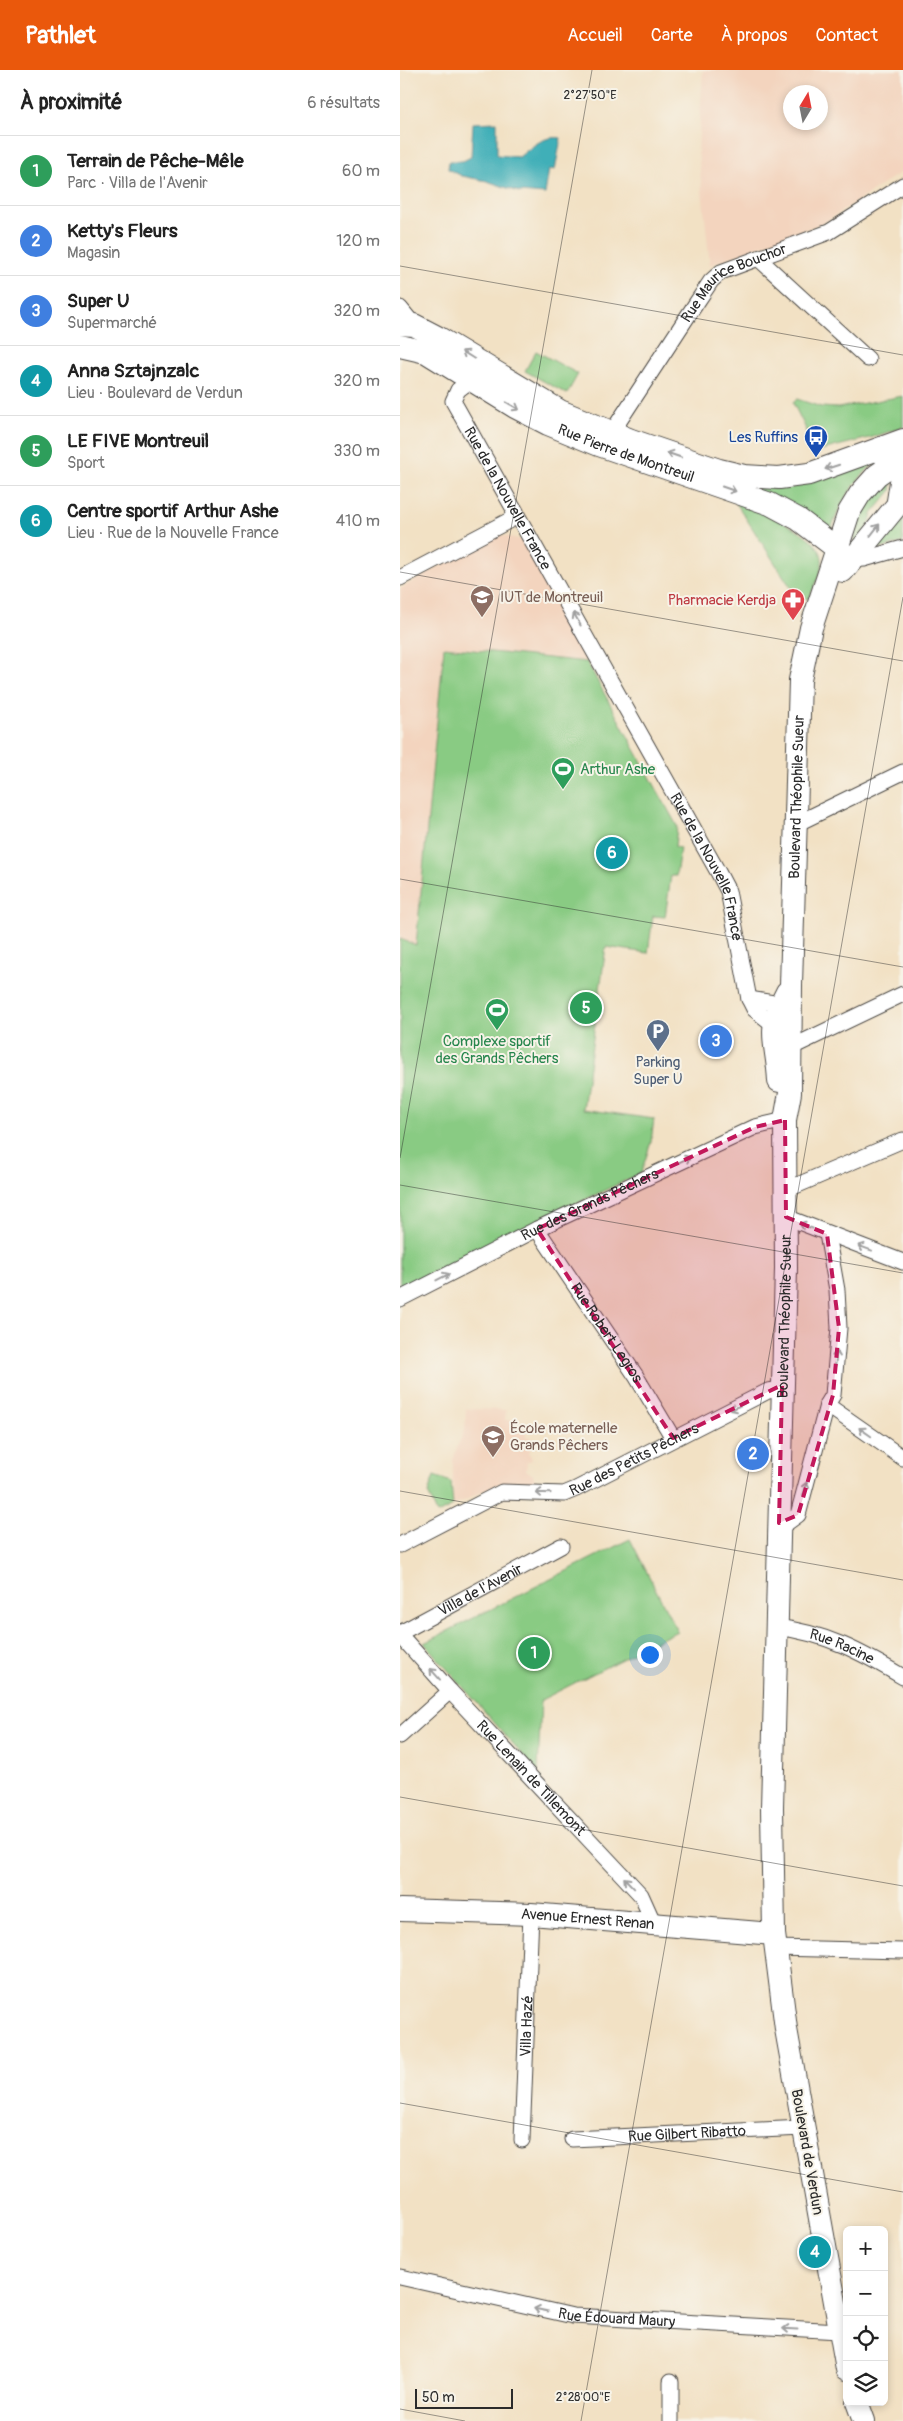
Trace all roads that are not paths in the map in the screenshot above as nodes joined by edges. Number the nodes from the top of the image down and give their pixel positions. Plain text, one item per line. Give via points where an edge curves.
1 (903, 185) edge
2 (758, 258) junction
3 (404, 324) edge
4 (400, 346) edge
5 (868, 359) dead end
6 (471, 380) junction
7 (612, 432) junction
8 (903, 440) edge
9 (896, 462) edge
10 (901, 500) edge
11 (516, 511) junction
12 (903, 548) edge
13 (844, 554) junction
14 (400, 578) edge
15 (903, 772) edge
16 (796, 824) junction
17 (791, 985) junction
18 (903, 994) edge
19 (750, 999) junction
20 (777, 1014) junction
21 (790, 1048) junction
22 (786, 1115) junction
23 (903, 1140) edge
24 (786, 1190) junction
25 (786, 1217) junction
26 (537, 1230) junction
27 (827, 1234) junction
28 (903, 1262) edge
29 (400, 1299) edge
30 (782, 1389) junction
31 (827, 1405) junction
32 (673, 1438) junction
33 (903, 1458) edge
34 (779, 1523) junction
35 (400, 1545) edge
36 (561, 1546) dead end
37 (776, 1627) junction
38 (400, 1634) edge
39 (903, 1677) edge
40 (450, 1691) junction
41 (400, 1736) edge
42 (400, 1910) edge
43 (531, 1914) junction
44 (654, 1924) junction
45 (775, 1941) junction
46 (903, 1951) edge
47 (803, 2128) junction
48 (572, 2139) dead end
49 (522, 2140) dead end
50 (400, 2278) edge
51 (839, 2331) junction
52 (845, 2361) edge
53 (671, 2381) dead end
54 (858, 2406) edge
55 (671, 2421) edge
56 (864, 2421) edge

1 - 2 street, Rue Maurice Bouchor via 829,232
2 - 5 street
2 - 7 street, Rue Maurice Bouchor via 721,272 711,281
7 -> 3 main road, Rue Pierre de Montreuil via 560,411 439,338
4 - 6 main road, Rue Pierre de Montreuil via 426,352
6 - 11 street, Rue de la Nouvelle France via 458,390 453,401
6 -> 13 main road, Rue Pierre de Montreuil via 523,412 599,445 770,504 798,518
9 -> 7 main road, Rue Pierre de Montreuil via 770,478 744,476
8 - 9 main road, Rue Pierre de Montreuil
9 - 10 main road
9 - 13 main road, Boulevard Théophile Sueur via 877,475 849,512
13 -> 10 main road, Boulevard Théophile Sueur
11 - 14 street via 510,520
19 -> 11 street, Rue de la Nouvelle France via 728,891
12 - 13 street via 864,560
13 - 16 main road, Boulevard Théophile Sueur via 817,611 800,680
15 - 16 street
16 - 17 main road, Boulevard Théophile Sueur
17 - 20 main road, Boulevard Théophile Sueur
17 - 21 main road, Boulevard Théophile Sueur
18 - 21 street
19 - 20 street
19 - 20 street, Rue de la Nouvelle France via 754,1009
20 - 22 main road, Boulevard Théophile Sueur via 773,1044
21 - 22 main road, Boulevard Théophile Sueur via 790,1093
22 - 24 main road, Boulevard Théophile Sueur
26 -> 22 street, Rue des Grands Pêchers via 754,1127
23 - 24 street
24 - 25 main road, Boulevard Théophile Sueur
27 -> 25 street
25 - 30 main road, Boulevard Théophile Sueur
29 -> 26 street, Rue des Grands Pêchers
26 - 32 street, Rue Robert Legros via 636,1376
28 -> 27 street
31 -> 27 street via 833,1395 839,1328 837,1290
30 -> 32 street, Rue des Petits Pêchers via 770,1390
30 - 34 main road, Boulevard Théophile Sueur
33 -> 31 street
34 -> 31 street via 787,1523 798,1515
32 -> 35 street, Rue des Petits Pêchers via 564,1494 502,1492
34 - 37 main road, Boulevard Théophile Sueur
36 - 38 street, Villa de l'Avenir
37 - 39 street, Rue Racine via 832,1639 856,1649
37 - 45 main road, Boulevard de Verdun via 771,1862
40 -> 38 street, Rue Lenain de Tillemont
40 - 41 street
44 -> 40 street, Rue Lenain de Tillemont via 641,1895
42 - 43 main road, Avenue Ernest Renan
43 - 44 main road, Avenue Ernest Renan
43 - 49 street, Villa Hazé
44 - 45 main road, Avenue Ernest Renan
45 - 46 street
45 - 47 main road, Boulevard de Verdun
47 - 48 street, Rue Gilbert Ribatto
47 - 51 main road, Boulevard de Verdun
51 -> 50 street, Rue Édouard Maury via 573,2316
51 - 52 main road, Boulevard de Verdun
53 - 55 street
54 - 56 main road

